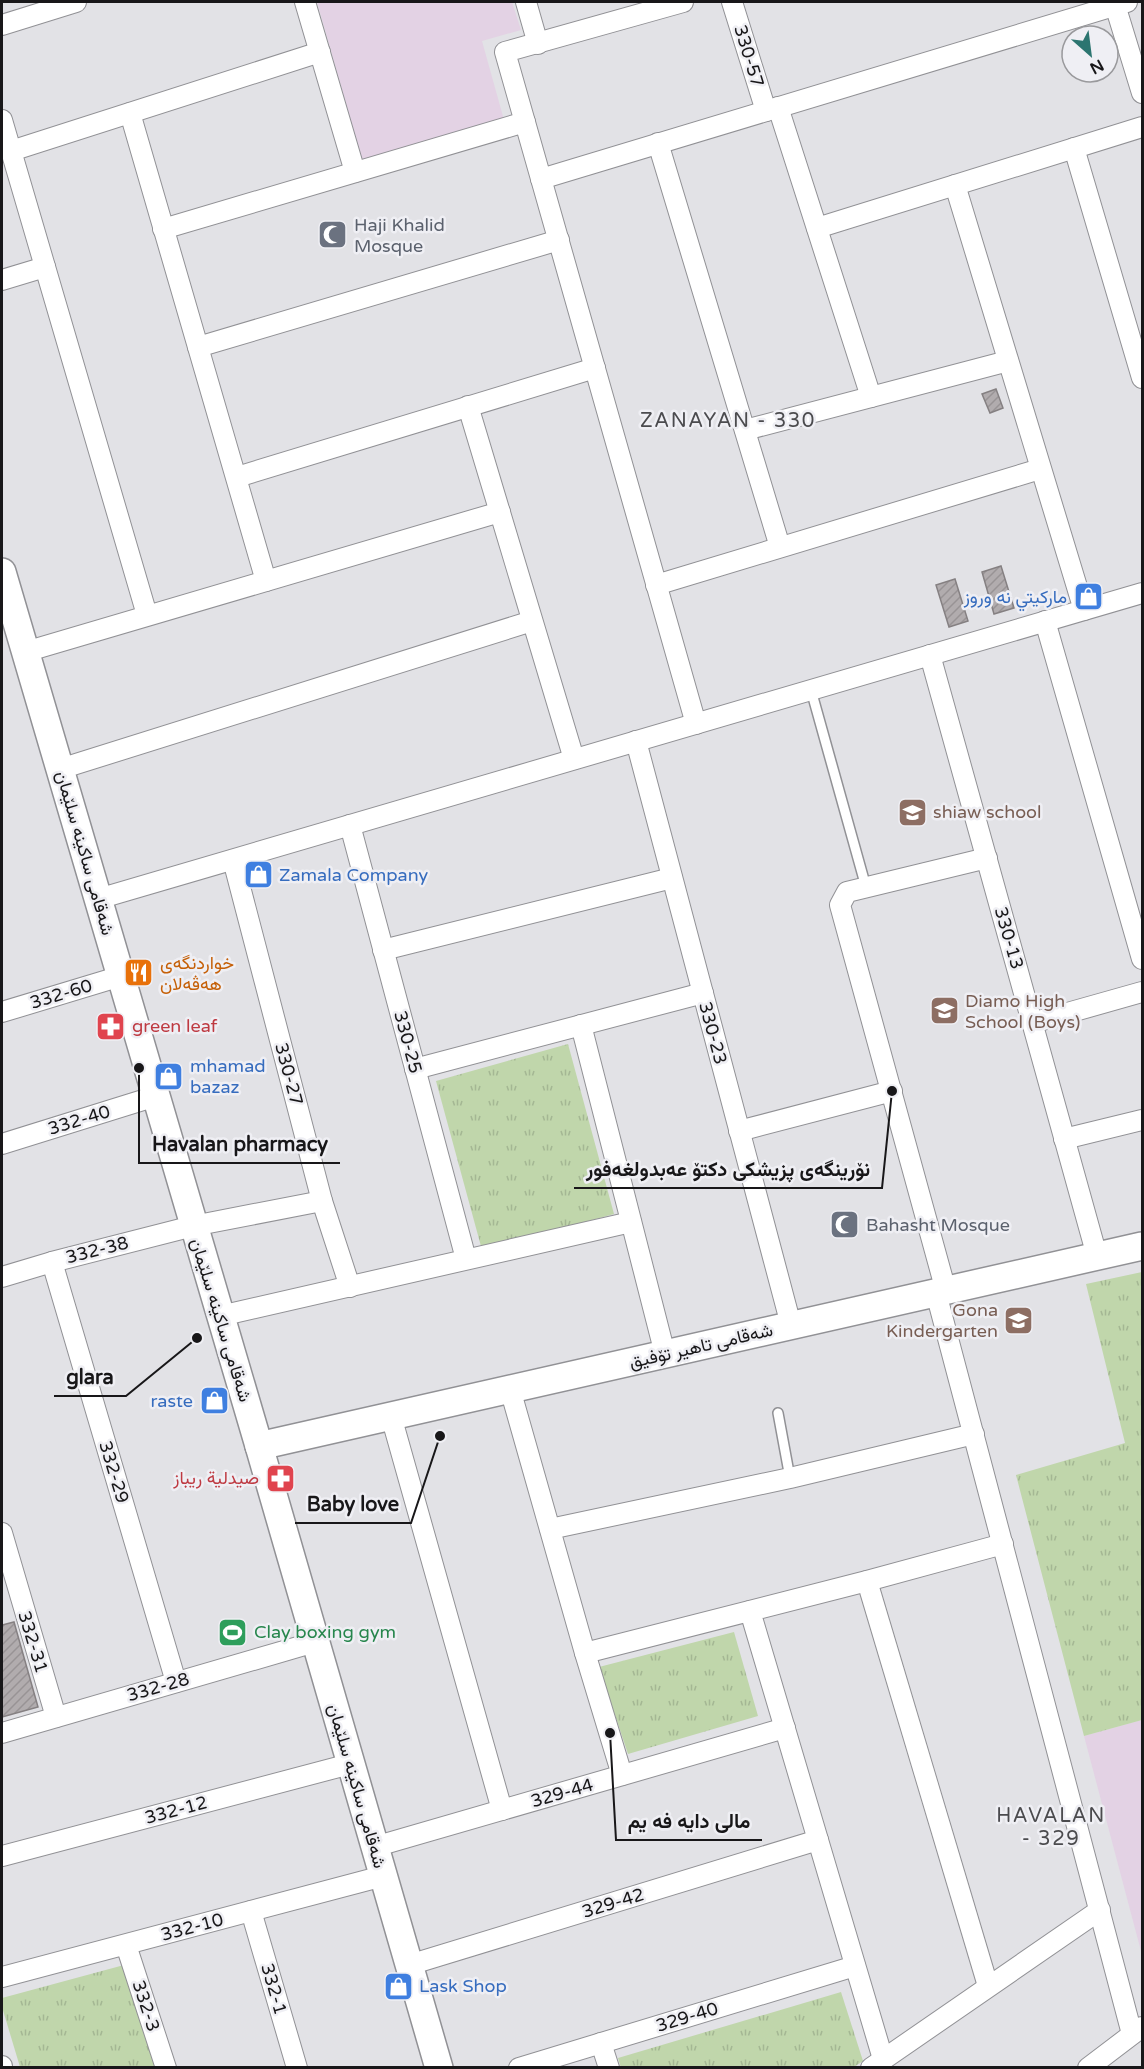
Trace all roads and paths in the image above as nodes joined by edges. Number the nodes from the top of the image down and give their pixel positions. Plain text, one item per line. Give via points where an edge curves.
1 (76, 2) edge
2 (305, 2) edge
3 (526, 2) edge
4 (683, 2) edge
5 (732, 2) edge
6 (1121, 3) edge
7 (1079, 8) edge
8 (2, 25) edge
9 (538, 44) junction
10 (320, 52) junction
11 (1143, 93) edge
12 (772, 109) junction
13 (130, 113) junction
14 (2, 120) edge
15 (525, 122) junction
16 (1143, 126) edge
17 (658, 143) junction
18 (1074, 148) junction
19 (11, 151) junction
20 (355, 172) junction
21 (541, 179) junction
22 (955, 185) junction
23 (817, 228) junction
24 (163, 229) junction
25 (559, 240) junction
26 (45, 267) junction
27 (2, 280) edge
28 (198, 347) junction
29 (1008, 361) junction
30 (595, 368) junction
31 (1143, 378) edge
32 (871, 397) junction
33 (468, 406) junction
34 (745, 430) junction
35 (1040, 469) junction
36 (237, 477) junction
37 (500, 512) junction
38 (780, 547) junction
39 (2, 572) edge
40 (266, 581) junction
41 (656, 585) junction
42 (1143, 593) edge
43 (1084, 610) junction
44 (147, 615) junction
45 (532, 621) junction
46 (1045, 621) junction
47 (25, 652) junction
48 (930, 655) junction
49 (812, 690) junction
50 (696, 724) junction
51 (636, 741) junction
52 (574, 759) junction
53 (60, 769) junction
54 (350, 825) junction
55 (987, 858) junction
56 (233, 860) junction
57 (672, 878) junction
58 (866, 886) junction
59 (98, 899) junction
60 (383, 950) junction
61 (1143, 960) edge
62 (121, 976) junction
63 (1143, 992) edge
64 (703, 993) junction
65 (2, 1012) edge
66 (1032, 1023) junction
67 (581, 1025) junction
68 (415, 1069) junction
69 (892, 1091) junction
70 (156, 1096) junction
71 (1143, 1120) edge
72 (740, 1131) junction
73 (1065, 1139) junction
74 (2, 1144) edge
75 (322, 1202) junction
76 (631, 1222) junction
77 (193, 1226) junction
78 (1143, 1246) edge
79 (1097, 1256) junction
80 (466, 1259) junction
81 (52, 1262) junction
82 (2, 1277) edge
83 (350, 1287) junction
84 (941, 1292) junction
85 (220, 1316) junction
86 (791, 1325) junction
87 (665, 1354) junction
88 (510, 1389) junction
89 (778, 1413) dead end
90 (391, 1416) junction
91 (974, 1434) junction
92 (259, 1446) junction
93 (790, 1478) junction
94 (550, 1528) junction
95 (2, 1533) edge
96 (1003, 1544) junction
97 (867, 1581) junction
98 (10, 1597) edge
99 (750, 1611) junction
100 (315, 1642) junction
101 (585, 1653) junction
102 (176, 1682) junction
103 (56, 1717) junction
104 (784, 1728) junction
105 (2, 1733) edge
106 (350, 1764) junction
107 (622, 1775) junction
108 (502, 1810) junction
109 (818, 1840) junction
110 (375, 1847) junction
111 (2, 1856) edge
112 (383, 1876) junction
113 (1100, 1910) junction
114 (251, 1911) junction
115 (126, 1945) junction
116 (409, 1965) junction
117 (855, 1966) junction
118 (2, 1977) edge
119 (988, 1986) junction
120 (1137, 2030) edge
121 (601, 2043) junction
122 (877, 2063) edge
123 (166, 2067) edge
124 (297, 2067) edge
125 (439, 2067) edge
126 (519, 2067) edge
127 (609, 2067) edge
128 (1088, 2067) edge

1 - 8 street
2 - 10 street
3 - 9 street
4 - 9 street
5 - 12 street, 330-57
6 - 7 street
6 - 11 street
7 - 12 street
9 - 15 street via 505,52
10 - 13 street
10 - 20 street
12 - 17 street
12 - 23 street, 330-57
13 - 19 street
13 - 24 street
14 - 19 street
15 - 20 street
15 - 21 street
16 - 18 street
17 - 21 street
17 - 34 street
18 - 22 street
18 - 31 street
19 - 26 street
20 - 24 street
21 - 25 street
22 - 23 street
22 - 29 street
23 - 32 street, 330-57
24 - 28 street
25 - 28 street
25 - 30 street
26 - 27 street
26 - 44 street
28 - 36 street
29 - 32 street
29 - 35 street
30 - 33 street
30 - 41 street
32 - 34 street
33 - 36 street
33 - 37 street
34 - 38 street
35 - 38 street
35 - 43 street
36 - 40 street
37 - 40 street
37 - 45 street
38 - 41 street
39 - 47 street, شەقامی ساکینە سلێمان
40 - 44 street
41 - 50 street
42 - 43 street
43 - 46 street
44 - 47 street
45 - 52 street
45 - 53 street
46 - 48 street
46 - 61 street
47 - 53 street, شەقامی ساکینە سلێمان
48 - 49 street
48 - 55 street, 330-13
49 - 50 street
49 - 58 lane
50 - 51 street
51 - 52 street
51 - 57 street, 330-23
52 - 54 street
53 - 59 street, شەقامی ساکینە سلێمان
54 - 56 street
54 - 60 street, 330-25
55 - 58 street
55 - 66 street, 330-13
56 - 59 street
56 - 75 street, 330-27
57 - 60 street
57 - 64 street, 330-23
58 - 69 street via 847,892 840,904
59 - 62 street, شەقامی ساکینە سلێمان
60 - 68 street, 330-25
62 - 65 street, 332-60
62 - 70 street, شەقامی ساکینە سلێمان
63 - 66 street
64 - 67 street
64 - 72 street, 330-23
66 - 73 street, 330-13
67 - 68 street
67 - 76 street
68 - 80 street, 330-25
69 - 72 street
69 - 84 street
70 - 74 street, 332-40
70 - 77 street, شەقامی ساکینە سلێمان
71 - 73 street
72 - 86 street, 330-23
73 - 79 street, 330-13
75 - 77 street, 332-38
75 - 83 street, 330-27
76 - 80 street
76 - 87 street
77 - 81 street, 332-38
77 - 85 street, شەقامی ساکینە سلێمان
78 - 79 street, شەقامی تاهیر تۆفیق
79 - 84 street, شەقامی تاهیر تۆفیق
80 - 83 street
81 - 82 street, 332-38
81 - 102 street, 332-29
83 - 85 street
84 - 86 street, شەقامی تاهیر تۆفیق
84 - 91 street
85 - 92 street, شەقامی ساکینە سلێمان
86 - 87 street, شەقامی تاهیر تۆفیق
87 - 88 street, شەقامی تاهیر تۆفیق
88 - 90 street, شەقامی تاهیر تۆفیق
88 - 94 street
89 - 93 lane
90 - 92 street, شەقامی تاهیر تۆفیق
90 - 108 street
91 - 93 street
91 - 96 street
92 - 100 street, شەقامی ساکینە سلێمان
93 - 94 street
94 - 101 street
95 - 98 street, 332-31
96 - 97 street
96 - 113 street
97 - 99 street
97 - 119 street
98 - 103 street, 332-31
99 - 101 street
99 - 104 street
100 - 102 street, 332-28
100 - 106 street, شەقامی ساکینە سلێمان
101 - 107 street
102 - 103 street, 332-28
103 - 105 street, 332-28
104 - 107 street, 329-44
104 - 109 street
106 - 110 street, شەقامی ساکینە سلێمان
106 - 111 street, 332-12
107 - 108 street, 329-44
108 - 110 street, 329-44
109 - 116 street, 329-42
109 - 117 street
110 - 112 street, شەقامی ساکینە سلێمان
112 - 114 street, 332-10
112 - 116 street, شەقامی ساکینە سلێمان
113 - 119 street
113 - 120 street
114 - 115 street, 332-10
114 - 124 street, 332-1
115 - 118 street, 332-10
115 - 123 street, 332-3
116 - 125 street, شەقامی ساکینە سلێمان
117 - 121 street, 329-40
117 - 122 street
119 - 122 street
120 - 128 street
121 - 126 street, 329-40
121 - 127 street

